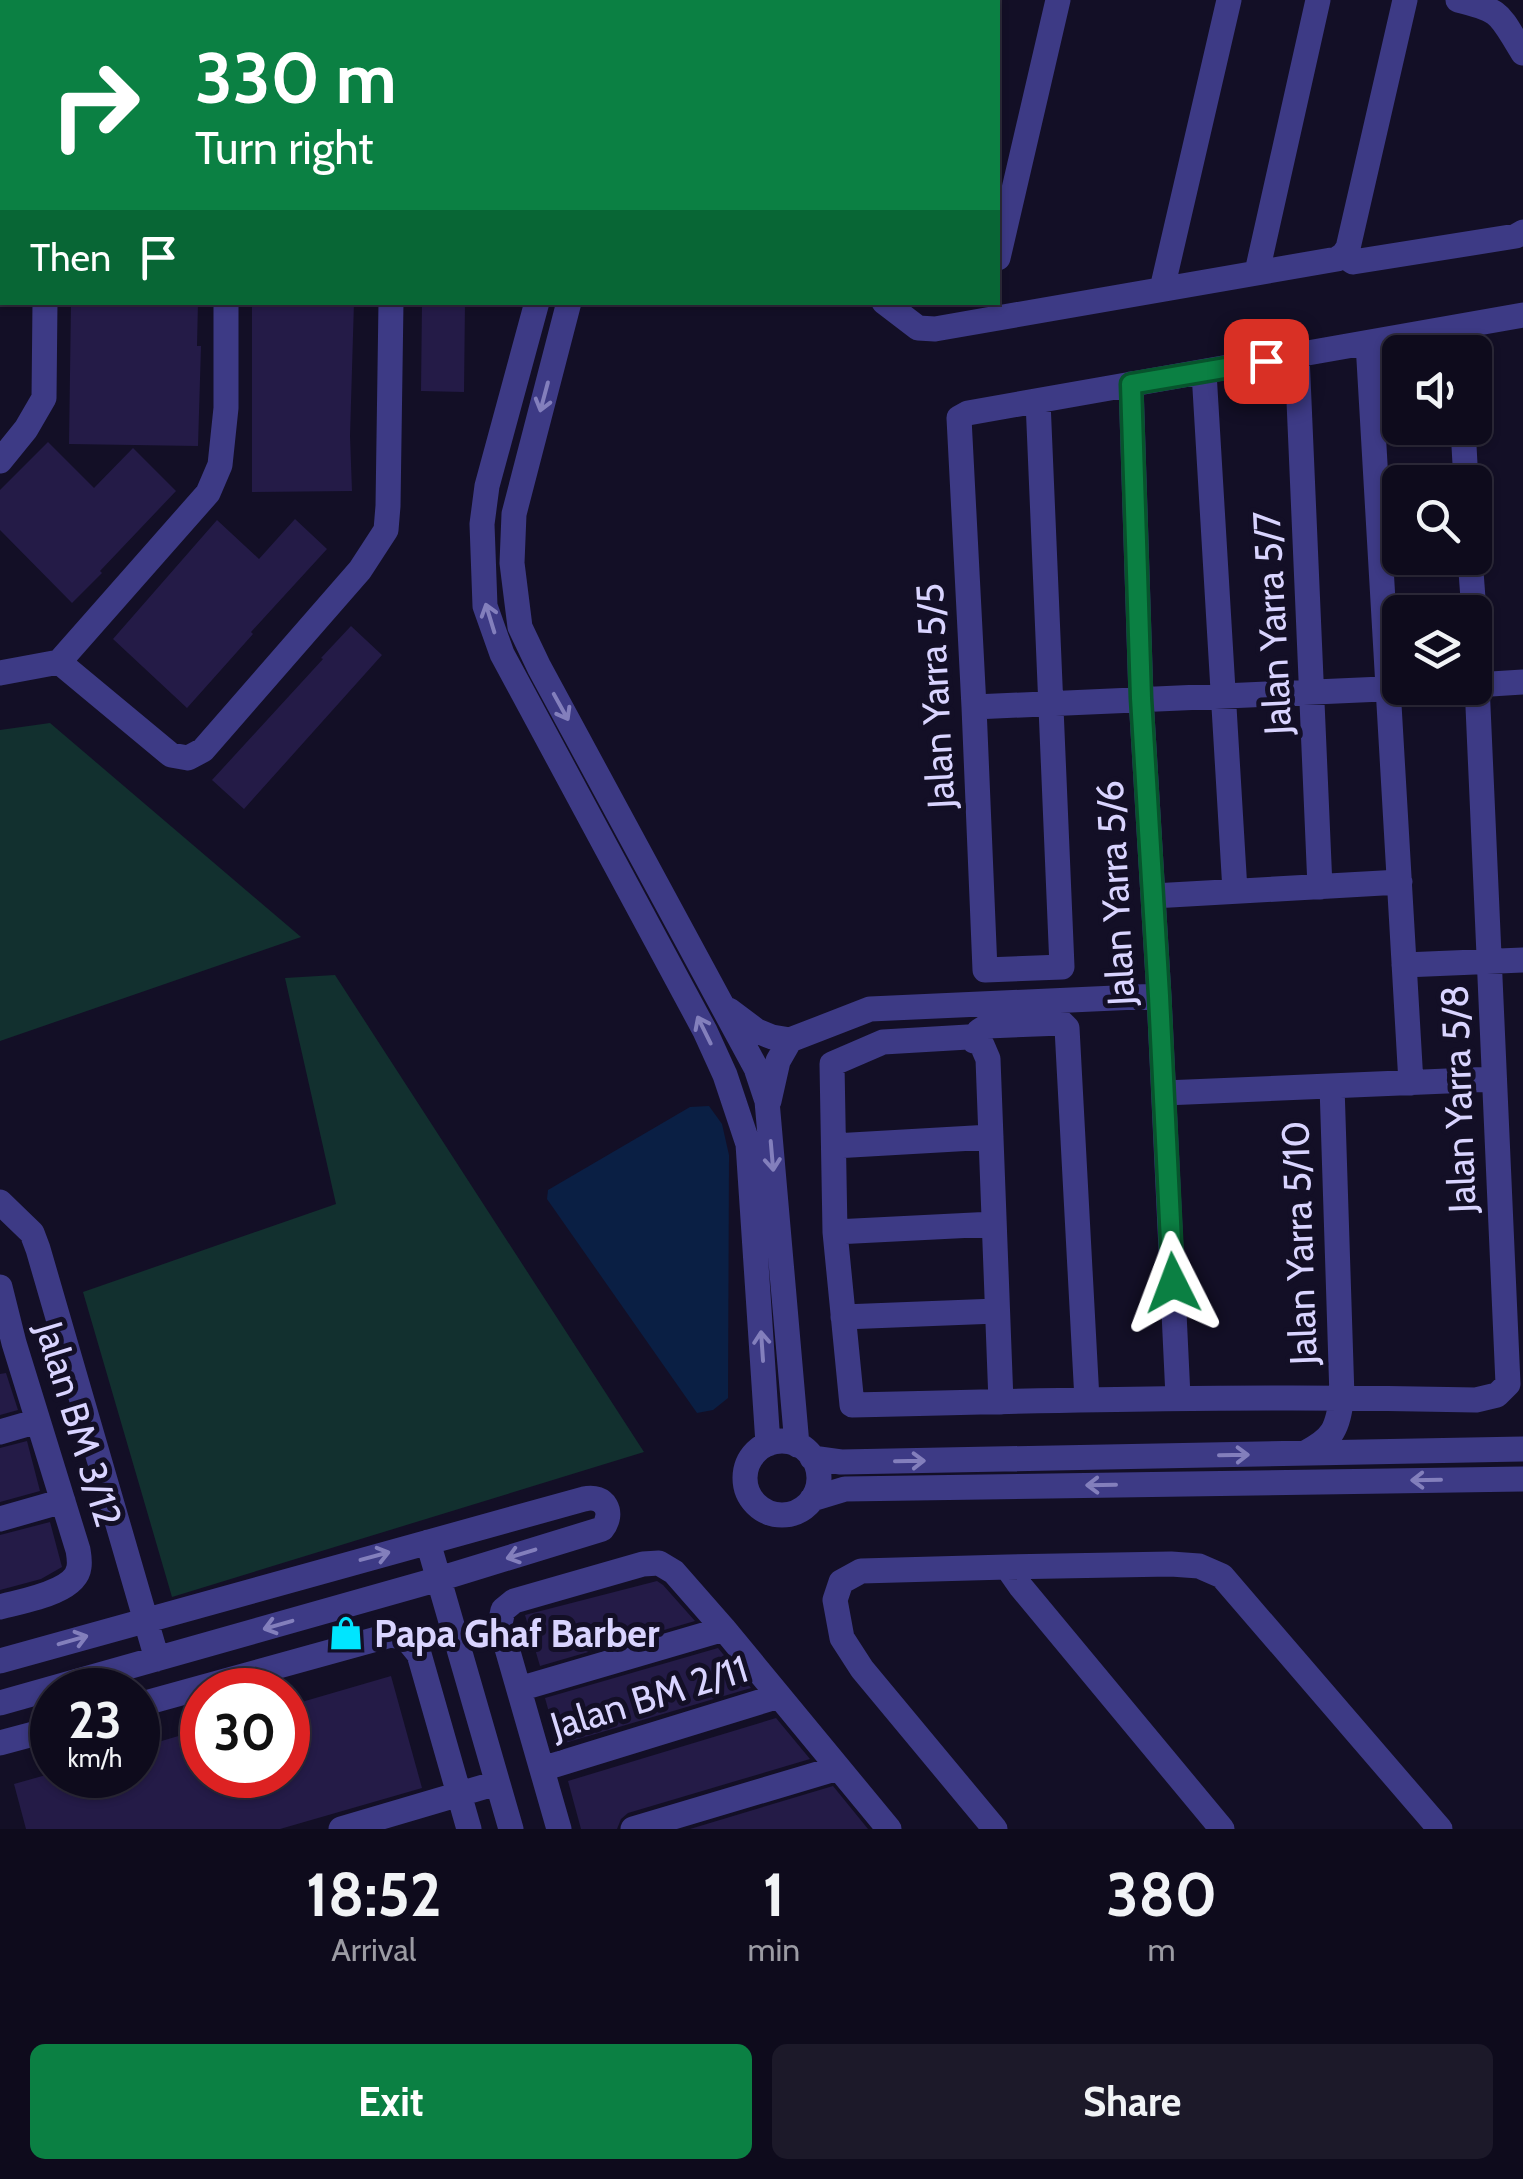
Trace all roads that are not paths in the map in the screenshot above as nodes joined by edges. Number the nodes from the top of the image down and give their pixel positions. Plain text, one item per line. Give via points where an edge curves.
1 (1058, 0) edge
2 (1230, 0) edge
3 (1318, 0) edge
4 (1405, 0) edge
5 (1458, 0) edge
6 (1523, 54) edge
7 (1523, 232) edge
8 (1000, 249) edge
9 (1343, 255) junction
10 (1257, 272) junction
11 (1162, 289) junction
12 (45, 305) edge
13 (226, 305) edge
14 (391, 305) edge
15 (536, 305) edge
16 (568, 305) edge
17 (894, 306) edge
18 (985, 312) edge
19 (1523, 316) edge
20 (1472, 335) edge
21 (1368, 342) junction
22 (1382, 342) edge
23 (1297, 355) junction
24 (1204, 372) junction
25 (1131, 384) junction
26 (1038, 401) junction
27 (0, 461) edge
28 (1389, 595) edge
29 (59, 662) junction
30 (0, 673) edge
31 (1523, 682) edge
32 (1492, 684) edge
33 (1382, 689) edge
34 (1313, 692) junction
35 (1223, 695) junction
36 (1141, 698) junction
37 (1050, 703) junction
38 (1397, 705) edge
39 (1477, 705) edge
40 (974, 707) junction
41 (1400, 882) junction
42 (1320, 887) junction
43 (1235, 891) junction
44 (1153, 896) junction
45 (1523, 960) edge
46 (1489, 961) junction
47 (1404, 965) junction
48 (1159, 996) junction
49 (724, 1006) junction
50 (790, 1040) junction
51 (974, 1041) junction
52 (1494, 1080) junction
53 (1410, 1083) junction
54 (1332, 1086) junction
55 (1164, 1093) junction
56 (768, 1109) junction
57 (991, 1137) junction
58 (834, 1146) junction
59 (0, 1202) edge
60 (994, 1224) junction
61 (836, 1232) junction
62 (0, 1287) edge
63 (998, 1311) junction
64 (844, 1317) junction
65 (7, 1344) edge
66 (1178, 1397) junction
67 (1342, 1397) junction
68 (1087, 1400) junction
69 (1001, 1402) junction
70 (38, 1421) junction
71 (0, 1432) edge
72 (768, 1444) junction
73 (1523, 1449) edge
74 (805, 1451) junction
75 (1381, 1452) junction
76 (1305, 1453) junction
77 (1523, 1479) edge
78 (812, 1499) junction
79 (63, 1500) junction
80 (0, 1519) edge
81 (428, 1542) junction
82 (1007, 1567) junction
83 (440, 1579) junction
84 (0, 1606) edge
85 (146, 1619) junction
86 (724, 1629) junction
87 (157, 1659) junction
88 (0, 1660) edge
89 (519, 1689) junction
90 (779, 1696) junction
91 (160, 1699) edge
92 (0, 1704) edge
93 (30, 1734) edge
94 (0, 1743) edge
95 (838, 1768) junction
96 (542, 1769) junction
97 (497, 1783) junction
98 (459, 1795) junction
99 (342, 1829) edge
100 (469, 1829) edge
101 (510, 1829) edge
102 (559, 1829) edge
103 (633, 1829) edge
104 (889, 1829) edge
105 (995, 1829) edge
106 (1222, 1829) edge
107 (1440, 1829) edge

1 - 8 street
2 - 11 street
3 - 10 street
4 - 9 street
5 - 6 street via 1500,15
7 - 9 street via 1353,262
9 - 10 street
10 - 11 street
11 - 18 street
12 - 27 street via 44,398
13 - 29 street via 226,408 220,465 208,493
14 - 29 street via 386,530 360,570 203,750 188,758 170,755
72 -> 15 street via 748,1144 725,1075 502,654 485,606 482,524 488,486
16 -> 49 street via 514,514 520,627
17 - 18 street via 926,329
19 - 20 street
21 - 22 street
21 - 23 street
21 - 28 street
23 - 24 street
23 - 34 street, Jalan Yarra 5/7
24 - 25 street
24 - 35 street
25 - 26 street
25 - 36 street, Jalan Yarra 5/6
26 - 37 street
26 - 40 street, Jalan Yarra 5/5 via 959,418
29 - 30 street
31 - 32 street
33 - 34 street
34 - 35 street
34 - 42 street, Jalan Yarra 5/7
35 - 36 street
35 - 43 street
36 - 37 street
36 - 44 street, Jalan Yarra 5/6
37 - 40 street
37 - 40 street, Jalan Yarra 5/5 via 1062,966 985,970
38 - 41 street
39 - 46 street, Jalan Yarra 5/8
41 - 42 street
41 - 47 street
42 - 43 street
43 - 44 street
44 - 48 street, Jalan Yarra 5/6
45 - 46 street
46 - 47 street
46 - 52 street, Jalan Yarra 5/8
47 - 53 street
48 - 50 street via 870,1009
48 - 55 street, Jalan Yarra 5/6
49 - 50 street via 757,1031
49 - 56 street via 756,1068
50 - 56 street
51 - 57 street via 988,1059
51 - 58 street via 883,1042 832,1064
51 - 68 street via 987,1026 1062,1022 1067,1028
52 - 53 street
52 - 67 street, Jalan Yarra 5/8 via 1508,1384 1497,1396 1476,1400
53 - 54 street
54 - 55 street
54 - 67 street, Jalan Yarra 5/10
55 - 66 street, Jalan Yarra 5/6
56 -> 74 street
57 - 58 street
57 - 60 street
58 - 61 street
59 - 85 street via 32,1233 38,1249
60 - 61 street
60 - 63 street
61 - 64 street
62 - 65 street, Jalan BM 3/12
63 - 64 street
63 - 69 street
64 - 69 street via 852,1405
65 - 70 street, Jalan BM 3/12
66 - 67 street
66 - 68 street
67 - 75 street, Jalan Yarra 5/10 via 1351,1423
67 - 76 street, Jalan Yarra 5/10 via 1326,1442
68 - 69 street
70 - 71 street
70 - 79 street, Jalan BM 3/12
72 - 74 street via 780,1441
72 - 78 street via 746,1472 758,1506 793,1514
73 - 75 street
74 -> 76 street via 842,1462
74 - 78 street via 818,1478
75 - 76 street
77 -> 78 street via 845,1489
79 - 80 street
79 - 84 street, Jalan BM 3/12 via 80,1570 56,1591
81 - 83 street
81 -> 83 street via 593,1497 609,1514 602,1529
85 -> 81 street
82 - 105 street via 861,1571 841,1582 835,1600 842,1638 862,1669
82 - 106 street
82 - 107 street via 1171,1564 1222,1576
83 -> 87 street
83 - 97 street
85 - 87 street
88 -> 85 street
86 - 89 street
86 - 89 street via 660,1563 514,1601 500,1624
86 - 90 street
87 - 92 street
89 - 96 street
90 - 95 street
90 - 96 street, Jalan BM 2/11
91 - 98 street via 390,1635 406,1638 419,1654
93 - 94 street
95 - 103 street
95 - 104 street
96 - 102 street
97 - 98 street
97 - 101 street
98 - 99 street
98 - 100 street

